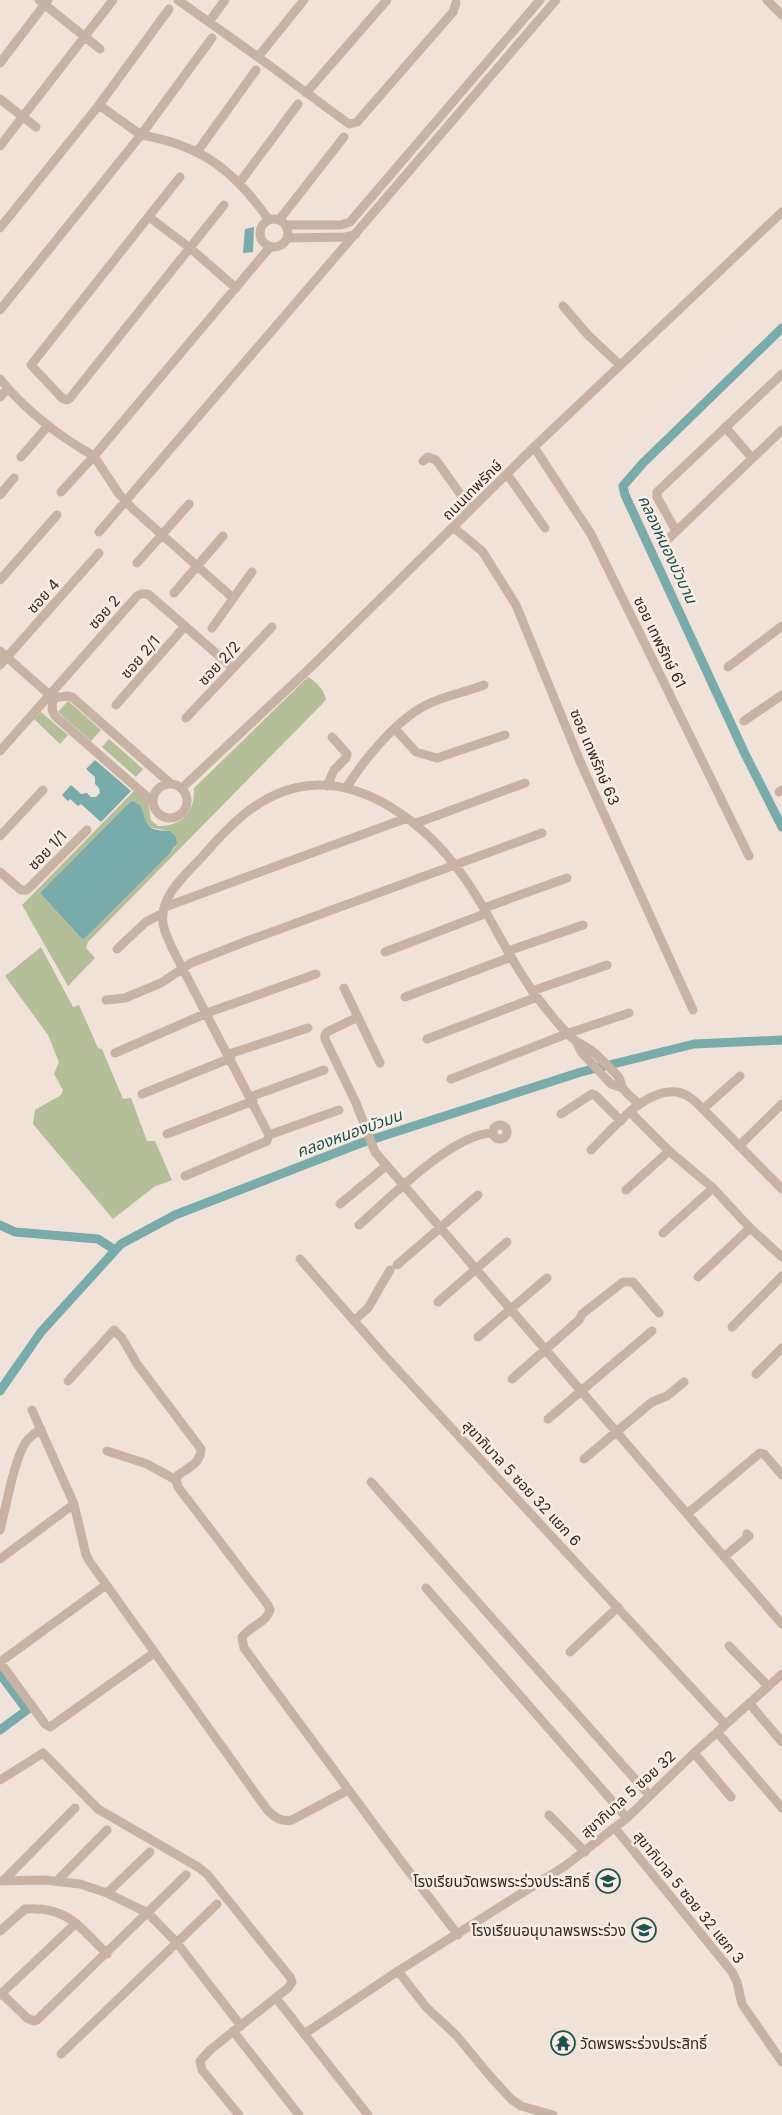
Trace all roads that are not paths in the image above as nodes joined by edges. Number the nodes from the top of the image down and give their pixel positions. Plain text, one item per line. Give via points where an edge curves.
1 (113, 0) edge
2 (178, 0) edge
3 (225, 0) edge
4 (304, 0) edge
5 (387, 0) edge
6 (540, 0) edge
7 (556, 0) edge
8 (767, 0) edge
9 (456, 1) edge
10 (44, 2) edge
11 (169, 9) dead end
12 (782, 15) edge
13 (523, 20) junction
14 (209, 22) junction
15 (532, 28) junction
16 (85, 37) junction
17 (212, 38) dead end
18 (100, 49) dead end
19 (258, 57) junction
20 (0, 63) edge
21 (256, 70) dead end
22 (306, 93) junction
23 (0, 99) edge
24 (298, 104) dead end
25 (99, 105) junction
26 (23, 117) junction
27 (36, 127) dead end
28 (140, 135) junction
29 (344, 137) dead end
30 (0, 146) edge
31 (197, 152) junction
32 (180, 177) dead end
33 (240, 182) junction
34 (224, 205) dead end
35 (782, 212) edge
36 (149, 217) junction
37 (269, 220) junction
38 (282, 222) junction
39 (350, 222) junction
40 (0, 228) edge
41 (356, 234) junction
42 (287, 238) junction
43 (270, 247) junction
44 (190, 248) junction
45 (236, 288) junction
46 (563, 306) dead end
47 (0, 310) edge
48 (620, 365) junction
49 (782, 374) edge
50 (0, 379) edge
51 (8, 388) junction
52 (0, 397) edge
53 (47, 427) junction
54 (725, 427) junction
55 (782, 430) edge
56 (534, 447) junction
57 (94, 456) junction
58 (20, 458) dead end
59 (752, 458) junction
60 (423, 461) dead end
61 (507, 474) junction
62 (14, 478) dead end
63 (61, 492) dead end
64 (0, 495) edge
65 (125, 501) junction
66 (189, 504) dead end
67 (471, 509) junction
68 (57, 515) dead end
69 (453, 527) junction
70 (545, 528) dead end
71 (676, 531) junction
72 (99, 532) dead end
73 (162, 534) junction
74 (223, 536) dead end
75 (663, 544) dead end
76 (99, 553) dead end
77 (137, 562) dead end
78 (198, 566) junction
79 (252, 572) dead end
80 (0, 580) edge
81 (174, 593) dead end
82 (233, 598) junction
83 (185, 626) junction
84 (782, 626) edge
85 (272, 627) dead end
86 (212, 628) dead end
87 (4, 654) edge
88 (0, 665) edge
89 (728, 666) dead end
90 (233, 668) junction
91 (484, 685) dead end
92 (782, 695) edge
93 (51, 696) junction
94 (116, 705) dead end
95 (186, 718) dead end
96 (744, 721) dead end
97 (395, 729) junction
98 (505, 735) dead end
99 (332, 737) dead end
100 (0, 751) edge
101 (525, 783) dead end
102 (170, 784) junction
103 (327, 786) junction
104 (182, 788) junction
105 (346, 788) junction
106 (43, 790) dead end
107 (153, 802) junction
108 (407, 818) junction
109 (414, 824) junction
110 (87, 830) dead end
111 (542, 833) dead end
112 (0, 836) edge
113 (749, 856) dead end
114 (456, 866) junction
115 (0, 872) edge
116 (567, 878) dead end
117 (164, 910) junction
118 (486, 911) junction
119 (583, 925) dead end
120 (116, 948) dead end
121 (385, 952) dead end
122 (510, 954) junction
123 (607, 965) dead end
124 (184, 970) junction
125 (316, 974) dead end
126 (344, 988) dead end
127 (535, 994) junction
128 (405, 997) dead end
129 (106, 1000) dead end
130 (694, 1010) dead end
131 (207, 1013) junction
132 (629, 1013) dead end
133 (358, 1017) junction
134 (308, 1028) dead end
135 (569, 1034) junction
136 (427, 1039) dead end
137 (576, 1041) junction
138 (115, 1052) dead end
139 (230, 1056) junction
140 (380, 1063) dead end
141 (324, 1070) dead end
142 (740, 1076) dead end
143 (451, 1079) dead end
144 (622, 1088) junction
145 (142, 1094) dead end
146 (252, 1099) junction
147 (639, 1104) junction
148 (782, 1104) edge
149 (703, 1109) junction
150 (339, 1110) dead end
151 (630, 1112) junction
152 (561, 1114) dead end
153 (621, 1121) junction
154 (493, 1133) dead end
155 (167, 1134) dead end
156 (270, 1135) junction
157 (740, 1146) junction
158 (591, 1150) dead end
159 (669, 1151) junction
160 (386, 1166) junction
161 (184, 1176) dead end
162 (781, 1184) edge
163 (404, 1186) junction
164 (713, 1188) junction
165 (626, 1190) dead end
166 (478, 1195) dead end
167 (340, 1204) dead end
168 (359, 1225) dead end
169 (440, 1227) junction
170 (750, 1228) junction
171 (663, 1233) dead end
172 (507, 1242) dead end
173 (782, 1257) edge
174 (300, 1258) dead end
175 (476, 1269) junction
176 (782, 1276) edge
177 (698, 1277) dead end
178 (547, 1278) dead end
179 (438, 1302) dead end
180 (511, 1308) junction
181 (659, 1313) dead end
182 (355, 1320) junction
183 (732, 1327) dead end
184 (652, 1331) dead end
185 (478, 1337) dead end
186 (782, 1348) edge
187 (546, 1350) junction
188 (756, 1374) dead end
189 (512, 1379) dead end
190 (68, 1381) dead end
191 (684, 1382) dead end
192 (582, 1390) junction
193 (32, 1410) dead end
194 (548, 1419) dead end
195 (41, 1429) junction
196 (617, 1432) junction
197 (107, 1451) dead end
198 (584, 1459) dead end
199 (782, 1475) edge
200 (176, 1480) junction
201 (371, 1482) dead end
202 (74, 1504) junction
203 (687, 1514) junction
204 (0, 1530) edge
205 (747, 1534) dead end
206 (0, 1557) edge
207 (724, 1557) junction
208 (106, 1585) junction
209 (426, 1588) dead end
210 (618, 1608) junction
211 (782, 1624) edge
212 (729, 1646) dead end
213 (570, 1652) dead end
214 (154, 1653) junction
215 (0, 1662) edge
216 (782, 1674) edge
217 (768, 1686) junction
218 (750, 1703) junction
219 (725, 1724) junction
220 (717, 1732) junction
221 (782, 1742) edge
222 (694, 1753) junction
223 (0, 1780) edge
224 (348, 1790) junction
225 (650, 1796) junction
226 (731, 1797) dead end
227 (75, 1808) dead end
228 (782, 1808) edge
229 (550, 1816) dead end
230 (627, 1818) junction
231 (615, 1828) junction
232 (107, 1830) dead end
233 (150, 1852) dead end
234 (585, 1852) junction
235 (186, 1875) dead end
236 (1, 1881) edge
237 (57, 1881) junction
238 (107, 1893) junction
239 (217, 1904) dead end
240 (148, 1914) junction
241 (76, 1922) junction
242 (0, 1931) edge
243 (458, 1935) junction
244 (177, 1943) junction
245 (107, 1954) junction
246 (398, 1971) junction
247 (1, 1994) edge
248 (276, 1998) junction
249 (237, 2028) junction
250 (304, 2034) junction
251 (61, 2054) dead end
252 (782, 2062) edge
253 (239, 2115) edge
254 (299, 2115) edge
255 (368, 2115) edge
256 (553, 2115) edge

1 - 16 street
2 - 14 street
3 - 14 street
4 - 19 street
5 - 22 street
6 - 13 street
7 - 15 street
8 - 12 street
9 - 22 street via 453,12 353,124 345,122
10 - 16 street
10 - 20 street
11 - 25 street
13 - 15 street
13 - 39 street
14 - 19 street
15 - 41 street
16 - 18 street
16 - 26 street
17 - 28 street
19 - 22 street
21 - 31 street
23 - 26 street
24 - 33 street
25 - 28 street
25 - 40 street
26 - 27 street
26 - 30 street
28 - 31 street via 164,139
28 - 47 street
29 - 38 street
31 - 33 street
32 - 36 street
33 - 37 street
34 - 44 street
35 - 48 street, ถนนเทพรักษ์
36 - 44 street
36 - 44 street via 31,365 62,398 70,398
37 - 38 street
37 - 43 street via 262,225 259,234 262,242
38 - 39 street via 342,225
38 - 42 street via 288,231
39 - 41 street
41 - 42 street
41 - 65 street
42 - 43 street via 279,246
43 - 45 street
44 - 45 street
45 - 57 street
46 - 48 street
48 - 56 street, ถนนเทพรักษ์
49 - 54 street
50 - 51 street
51 - 52 street
51 - 53 street
53 - 57 street
53 - 58 street
54 - 59 street
54 - 71 street via 656,492
55 - 59 street
56 - 61 street, ถนนเทพรักษ์
56 - 113 street, ซอย เทพรักษ์ 61 via 591,534
57 - 63 street
57 - 65 street
59 - 71 street
60 - 67 street via 428,457 436,460
61 - 67 street, ถนนเทพรักษ์
61 - 70 street
62 - 64 street
65 - 72 street
65 - 73 street
66 - 73 street
67 - 69 street, ถนนเทพรักษ์
68 - 80 street
69 - 104 street, ถนนเทพรักษ์
69 - 130 street, ซอย เทพรักษ์ 63 via 482,551 516,605 582,766
71 - 75 street
73 - 77 street
73 - 78 street
74 - 78 street
76 - 87 street, ซอย 4
78 - 81 street
78 - 82 street
79 - 82 street
82 - 86 street
83 - 90 street, ซอย 2
83 - 93 street, ซอย 2 via 148,594 139,594
83 - 94 street, ซอย 2/1
84 - 89 street
85 - 90 street, ซอย 2/2
87 - 88 street, ซอย 4
87 - 93 street
90 - 95 street, ซอย 2/2
91 - 97 street via 426,705
92 - 96 street
93 - 100 street, ซอย 2
93 - 102 street via 72,697
93 - 107 street via 55,716
97 - 98 street via 416,752 437,758
97 - 105 street
99 - 103 street via 347,754 334,770
101 - 109 street
102 - 104 street
102 - 107 street via 156,791
103 - 105 street
103 - 117 street via 294,788 245,813 179,882
104 - 107 street via 187,803 177,816 162,815
105 - 108 street via 390,805
106 - 112 street
108 - 109 street
108 - 117 street
109 - 114 street
110 - 115 street, ซอย 1/1 via 27,890 21,890
111 - 114 street
114 - 118 street
114 - 124 street via 247,941 191,963
116 - 118 street
117 - 120 street
117 - 124 street via 165,930
118 - 121 street
118 - 122 street
119 - 122 street
122 - 127 street
122 - 128 street
123 - 127 street
124 - 129 street via 125,998
124 - 131 street
125 - 131 street
126 - 133 street
127 - 135 street
127 - 136 street
131 - 138 street
131 - 139 street
132 - 135 street
133 - 140 street
133 - 160 street via 327,1032 325,1039 373,1147
134 - 139 street
135 - 137 street
135 - 143 street
137 - 144 street via 582,1053 604,1077
137 - 144 street via 589,1047 613,1071
139 - 145 street
139 - 146 street
141 - 146 street
142 - 149 street
144 - 147 street
146 - 155 street
146 - 156 street
147 - 149 street via 656,1096 677,1092 691,1098
147 - 151 street
148 - 157 street
149 - 157 street
150 - 156 street
151 - 153 street
151 - 159 street
152 - 153 street via 592,1094
153 - 158 street
154 - 163 street via 484,1133 442,1154
156 - 161 street via 267,1141
157 - 162 street
159 - 164 street
159 - 165 street
160 - 163 street
160 - 167 street
163 - 168 street
163 - 169 street
164 - 170 street
164 - 171 street
166 - 169 street
169 - 175 street
169 - 182 street via 394,1268 368,1308
170 - 173 street
170 - 177 street
172 - 175 street
174 - 182 street, สุขาภิบาล 5 ซอย 32 แยก 6
175 - 179 street
175 - 180 street
176 - 183 street
178 - 180 street
180 - 185 street
180 - 187 street
181 - 187 street via 633,1282 623,1282 582,1314
182 - 210 street, สุขาภิบาล 5 ซอย 32 แยก 6
184 - 192 street
186 - 188 street
187 - 189 street
187 - 192 street
190 - 200 street via 114,1330 201,1449 197,1462
191 - 196 street via 667,1396 652,1402
192 - 194 street
192 - 196 street
193 - 195 street
195 - 202 street
195 - 204 street via 24,1444
196 - 198 street
196 - 203 street
197 - 200 street via 147,1464
199 - 203 street via 760,1453
200 - 224 street via 183,1494 268,1605 268,1615 242,1637 244,1648
201 - 225 street
202 - 206 street
202 - 208 street via 86,1555
203 - 207 street
205 - 207 street via 749,1536
207 - 211 street
208 - 214 street
208 - 215 street
209 - 230 street
210 - 213 street
210 - 219 street, สุขาภิบาล 5 ซอย 32 แยก 6
212 - 217 street
214 - 215 street via 50,1727
214 - 224 street via 277,1819 292,1820
216 - 217 street, สุขาภิบาล 5 ซอย 32
217 - 218 street, สุขาภิบาล 5 ซอย 32
218 - 219 street, สุขาภิบาล 5 ซอย 32
218 - 221 street
219 - 220 street, สุขาภิบาล 5 ซอย 32
220 - 222 street, สุขาภิบาล 5 ซอย 32
220 - 228 street
222 - 225 street, สุขาภิบาล 5 ซอย 32
222 - 226 street
223 - 248 street via 43,1753 98,1809 207,1874 290,1977 291,1986
224 - 243 street
225 - 230 street, สุขาภิบาล 5 ซอย 32
227 - 236 street
229 - 234 street
230 - 231 street, สุขาภิบาล 5 ซอย 32
231 - 234 street, สุขาภิบาล 5 ซอย 32
231 - 252 street, สุขาภิบาล 5 ซอย 32 แยก 3 via 732,1972 742,2004
232 - 237 street
233 - 238 street
234 - 243 street, สุขาภิบาล 5 ซอย 32
235 - 240 street
236 - 237 street
237 - 238 street
238 - 240 street
239 - 244 street
240 - 244 street
240 - 245 street
241 - 242 street via 54,1910 24,1908
241 - 245 street
241 - 247 street
243 - 246 street, สุขาภิบาล 5 ซอย 32
244 - 249 street
244 - 251 street
245 - 247 street via 34,2021
246 - 250 street, สุขาภิบาล 5 ซอย 32
246 - 256 street via 426,2007 456,2035 511,2099 521,2106
248 - 249 street
248 - 250 street
249 - 253 street via 199,2064
249 - 254 street
250 - 255 street

